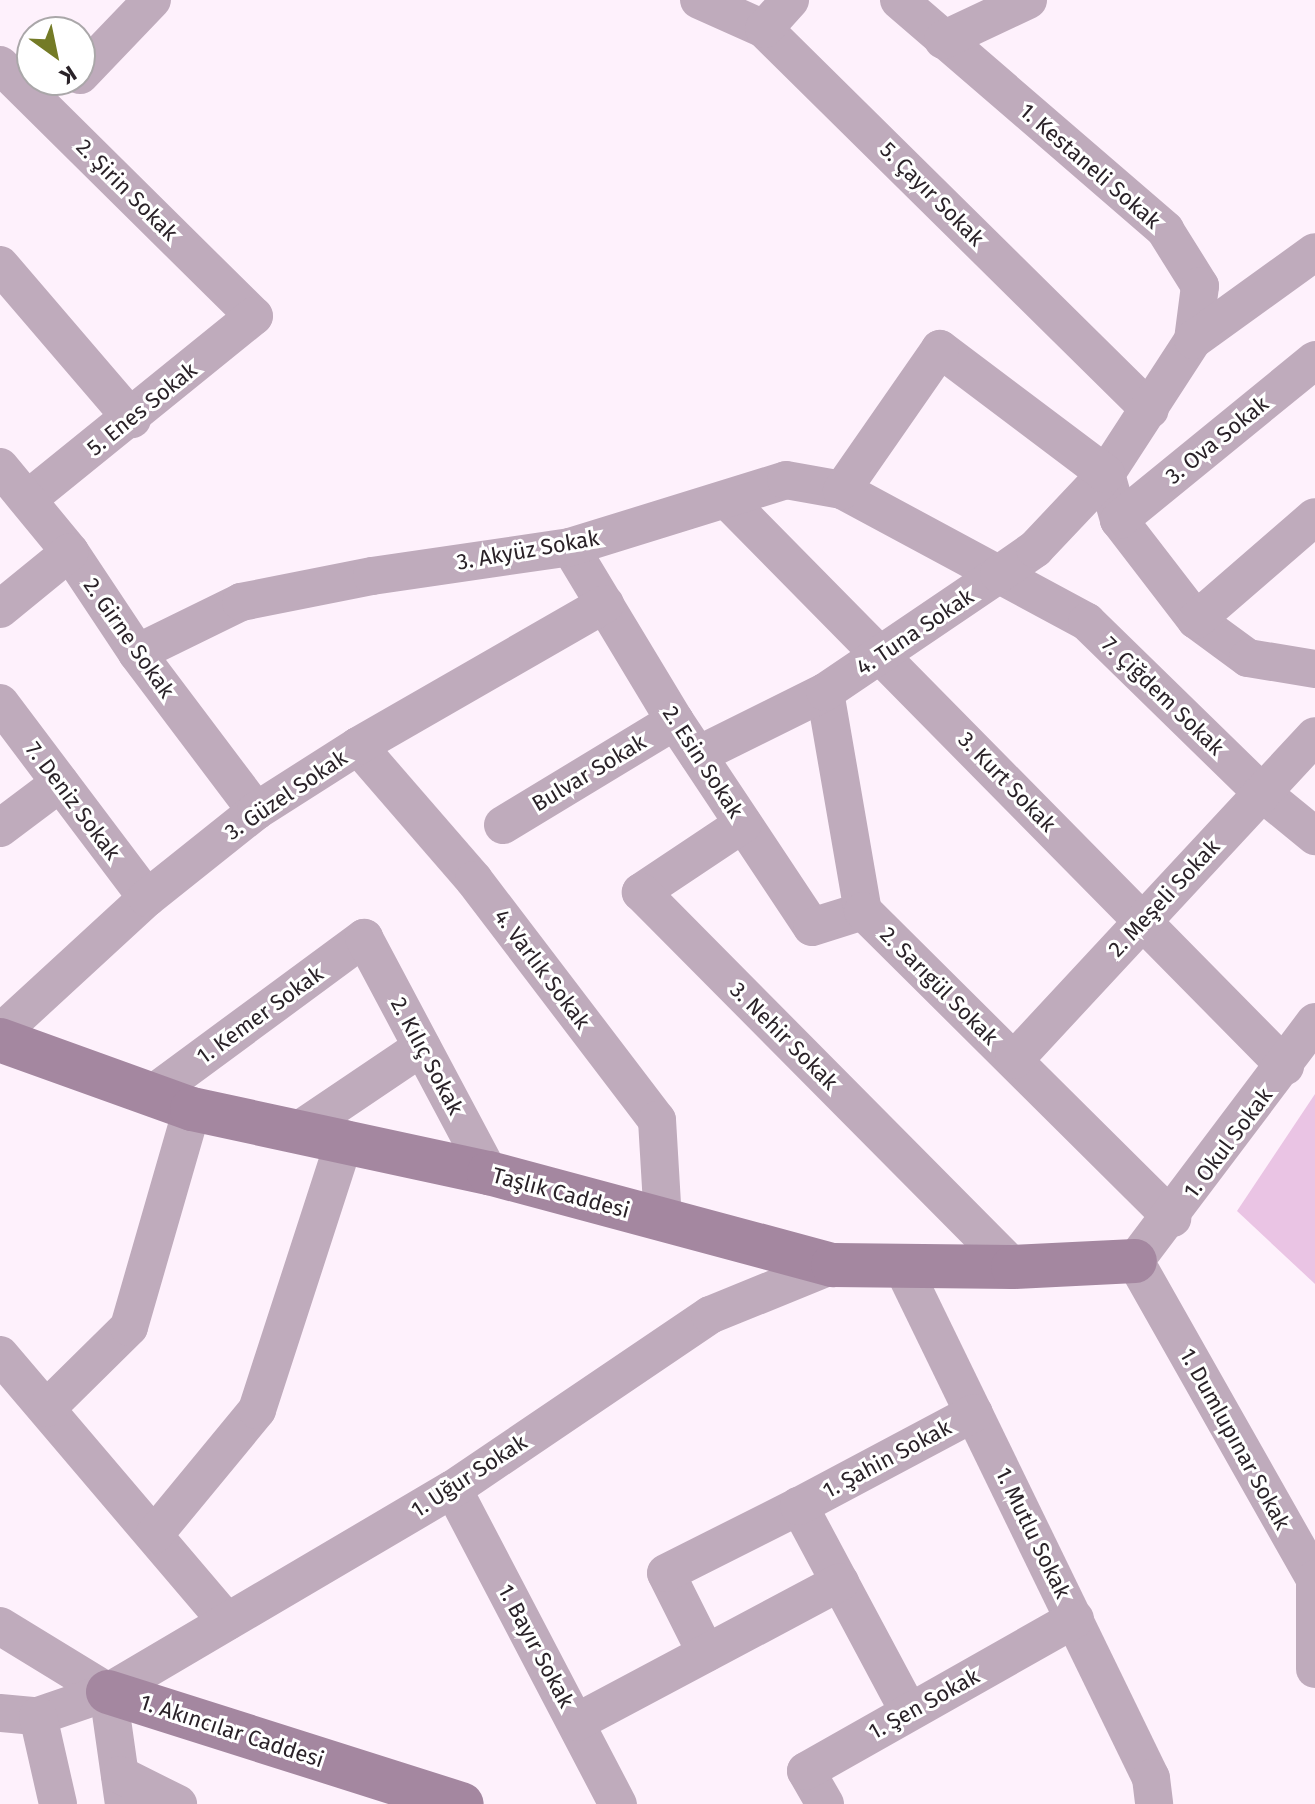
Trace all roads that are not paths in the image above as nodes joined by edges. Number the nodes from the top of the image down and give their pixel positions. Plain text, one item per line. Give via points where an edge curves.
1 (152, 0) edge
2 (699, 0) edge
3 (790, 0) edge
4 (899, 0) edge
5 (1028, 0) edge
6 (764, 29) junction
7 (943, 40) junction
8 (96, 58) edge
9 (0, 65) edge
10 (60, 96) edge
11 (46, 110) junction
12 (1315, 252) edge
13 (0, 265) edge
14 (254, 316) joint
15 (1193, 340) junction
16 (1315, 360) edge
17 (1150, 410) junction
18 (132, 419) junction
19 (0, 467) edge
20 (1106, 474) junction
21 (842, 490) junction
22 (28, 499) junction
23 (727, 500) junction
24 (1315, 517) edge
25 (1119, 520) junction
26 (570, 547) junction
27 (70, 552) junction
28 (999, 574) junction
29 (605, 604) junction
30 (0, 609) edge
31 (1196, 620) junction
32 (137, 653) junction
33 (883, 653) junction
34 (1315, 669) edge
35 (825, 692) junction
36 (0, 703) edge
37 (675, 721) junction
38 (1315, 736) edge
39 (358, 746) junction
40 (698, 755) junction
41 (60, 783) junction
42 (1261, 792) junction
43 (256, 811) junction
44 (743, 824) junction
45 (503, 825) dead end
46 (0, 828) edge
47 (1315, 836) edge
48 (147, 898) junction
49 (863, 911) junction
50 (1142, 922) junction
51 (364, 938) joint
52 (1315, 1022) edge
53 (0, 1033) edge
54 (0, 1040) edge
55 (422, 1047) junction
56 (1014, 1060) junction
57 (1285, 1066) junction
58 (174, 1100) junction
59 (299, 1130) junction
60 (345, 1139) junction
61 (489, 1173) junction
62 (1172, 1218) junction
63 (663, 1220) junction
64 (1135, 1261) junction
65 (833, 1265) junction
66 (902, 1266) junction
67 (1013, 1267) junction
68 (0, 1355) edge
69 (47, 1408) junction
70 (974, 1413) junction
71 (453, 1489) junction
72 (799, 1506) junction
73 (154, 1535) junction
74 (1315, 1579) edge
75 (840, 1582) junction
76 (1075, 1619) junction
77 (227, 1622) junction
78 (0, 1626) edge
79 (706, 1653) junction
80 (1315, 1669) edge
81 (108, 1692) junction
82 (909, 1712) junction
83 (0, 1713) edge
84 (38, 1716) junction
85 (577, 1722) junction
86 (122, 1790) edge
87 (58, 1804) edge
88 (178, 1804) edge
89 (462, 1804) edge
90 (618, 1804) edge
91 (825, 1804) edge
92 (1154, 1804) edge

1 - 8 street
2 - 6 street, 5. Çayır Sokak
3 - 6 street
4 - 7 street, 1. Kestaneli Sokak
5 - 7 street
6 - 17 street, 5. Çayır Sokak
7 - 15 street, 1. Kestaneli Sokak via 1165,230 1200,286
9 - 11 street, 2. Şirin Sokak
10 - 11 street
11 - 14 street, 2. Şirin Sokak
12 - 15 street
13 - 18 street
14 - 18 street, 5. Enes Sokak
15 - 17 street, 1. Kestaneli Sokak
16 - 25 street, 3. Ova Sokak
17 - 20 street, 1. Kestaneli Sokak
18 - 22 street, 5. Enes Sokak
19 - 22 street, 2. Girne Sokak
20 - 21 street via 940,349
20 - 25 street
20 - 28 street, 4. Tuna Sokak via 1035,549
21 - 23 street, 3. Akyüz Sokak via 786,480
21 - 28 street, 3. Akyüz Sokak
22 - 27 street, 2. Girne Sokak
23 - 26 street, 3. Akyüz Sokak
23 - 33 street, 3. Kurt Sokak
24 - 31 street
25 - 31 street
26 - 29 street, 2. Esin Sokak
26 - 32 street, 3. Akyüz Sokak via 372,576 241,602
27 - 30 street
27 - 32 street, 2. Girne Sokak
28 - 33 street, 4. Tuna Sokak
28 - 42 street, 7. Çiğdem Sokak via 1087,622
29 - 37 street, 2. Esin Sokak
29 - 39 street, 3. Güzel Sokak
31 - 34 street via 1248,658
32 - 43 street, 2. Girne Sokak
33 - 35 street, 4. Tuna Sokak
33 - 50 street, 3. Kurt Sokak
35 - 40 street, 4. Tuna Sokak
35 - 49 street, 2. Sarıgül Sokak
36 - 41 street, 7. Deniz Sokak
37 - 40 street, 2. Esin Sokak
37 - 45 street, Bulvar Sokak
38 - 42 street, 2. Meşeli Sokak
39 - 43 street, 3. Güzel Sokak
39 - 63 street, 4. Varlık Sokak via 474,880 657,1120
40 - 44 street, 2. Esin Sokak
41 - 46 street
41 - 48 street, 7. Deniz Sokak
42 - 47 street, 7. Çiğdem Sokak
42 - 50 street, 2. Meşeli Sokak
43 - 48 street, 3. Güzel Sokak
44 - 49 street, 2. Esin Sokak via 812,927
44 - 67 street, 3. Nehir Sokak via 641,892
48 - 53 street, 3. Güzel Sokak
49 - 56 street, 2. Sarıgül Sokak
50 - 56 street, 2. Meşeli Sokak
50 - 57 street, 3. Kurt Sokak
51 - 55 street, 2. Kılıç Sokak
51 - 58 street, 1. Kemer Sokak
52 - 57 street, 1. Okul Sokak
54 - 58 street, Taşlık Caddesi
55 - 59 street
55 - 61 street, 2. Kılıç Sokak
56 - 62 street, 2. Sarıgül Sokak
57 - 62 street, 1. Okul Sokak
58 - 59 street, Taşlık Caddesi
58 - 69 street via 129,1327
59 - 60 street, Taşlık Caddesi
60 - 61 street, Taşlık Caddesi
60 - 73 street via 257,1410
61 - 63 street, Taşlık Caddesi
62 - 64 street, 1. Okul Sokak
63 - 65 street, Taşlık Caddesi
64 - 67 street, Taşlık Caddesi
64 - 74 street, 1. Dumlupınar Sokak
65 - 66 street, Taşlık Caddesi
65 - 71 street, 1. Uğur Sokak via 710,1315
66 - 67 street, Taşlık Caddesi
66 - 70 street, 1. Mutlu Sokak
68 - 69 street
69 - 73 street
70 - 72 street, 1. Şahin Sokak
70 - 76 street, 1. Mutlu Sokak
71 - 77 street, 1. Uğur Sokak
71 - 85 street, 1. Bayır Sokak
72 - 75 street, 1. Şahin Sokak
72 - 79 street, 1. Şahin Sokak via 666,1573
73 - 77 street
74 - 80 street, 1. Dumlupınar Sokak
75 - 79 street
75 - 82 street, 1. Şahin Sokak
76 - 82 street, 1. Şen Sokak
76 - 92 street, 1. Mutlu Sokak via 1151,1778
77 - 81 street, 1. Uğur Sokak
78 - 81 street
79 - 85 street
81 - 84 street
81 - 86 street
81 - 89 street, 1. Akıncılar Caddesi
82 - 91 street, 1. Şen Sokak via 806,1771
83 - 84 street
84 - 87 street
85 - 90 street, 1. Bayır Sokak
86 - 88 street

